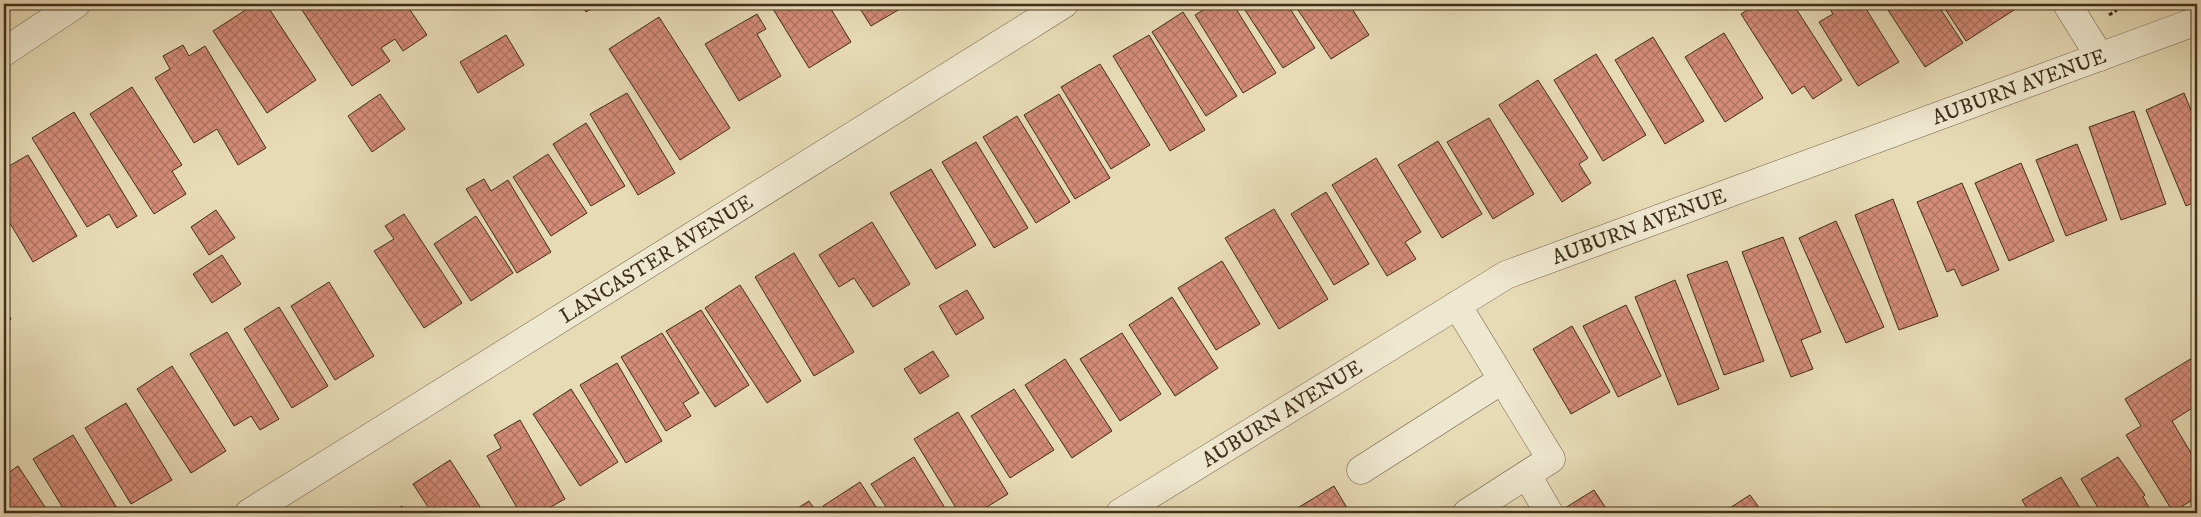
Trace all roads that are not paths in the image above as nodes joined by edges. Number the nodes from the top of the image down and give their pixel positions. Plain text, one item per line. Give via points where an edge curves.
1 (76, 4) edge
2 (1064, 4) edge
3 (2067, 4) edge
4 (2197, 21) edge
5 (4, 52) edge
6 (2100, 57) junction
7 (1457, 305) junction
8 (1502, 380) junction
9 (1361, 470) dead end
10 (1527, 475) junction
11 (1135, 509) edge
12 (249, 513) edge
13 (1466, 513) edge
14 (1549, 513) edge

1 - 5 street
2 - 12 street, LANCASTER AVENUE
3 - 6 street
4 - 6 street, AUBURN AVENUE
6 - 7 street, AUBURN AVENUE via 1506,276
7 - 8 street
7 - 11 street, AUBURN AVENUE
8 - 9 street
8 - 10 street via 1551,460
10 - 13 street
10 - 14 street

